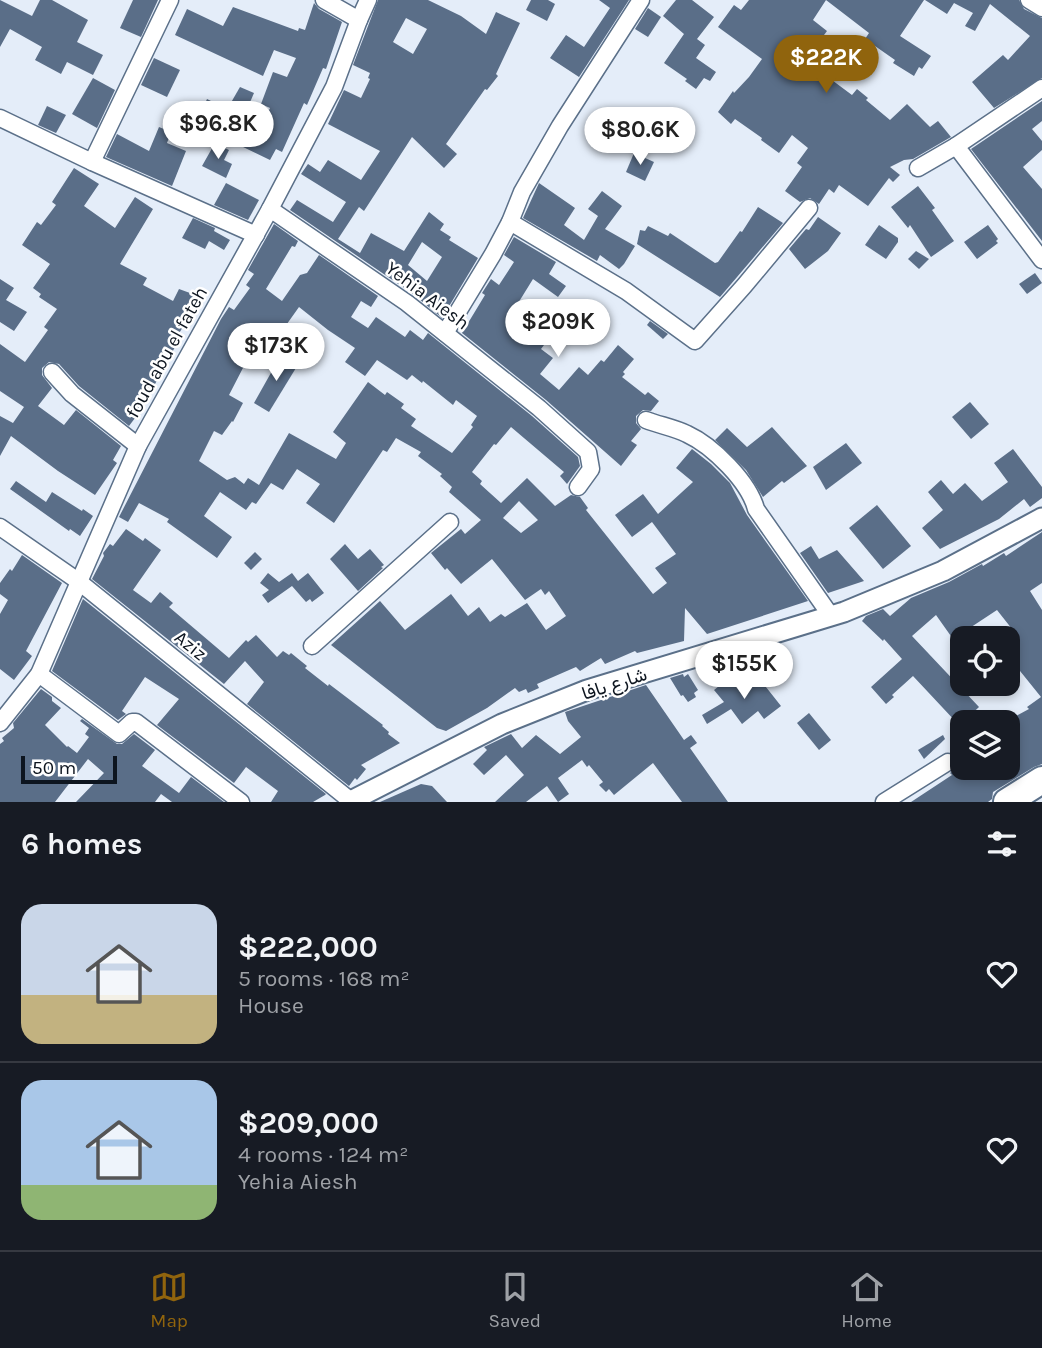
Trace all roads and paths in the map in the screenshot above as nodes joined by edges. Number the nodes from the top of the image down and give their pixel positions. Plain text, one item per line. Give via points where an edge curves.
1 (170, 0) edge
2 (324, 0) edge
3 (368, 0) edge
4 (641, 0) edge
5 (1029, 0) edge
6 (1042, 8) edge
7 (359, 20) junction
8 (1038, 97) edge
9 (0, 118) edge
10 (956, 146) junction
11 (92, 162) junction
12 (918, 168) dead end
13 (809, 208) dead end
14 (270, 209) junction
15 (510, 222) junction
16 (256, 235) junction
17 (1042, 260) edge
18 (445, 333) junction
19 (52, 372) dead end
20 (646, 420) dead end
21 (138, 446) junction
22 (578, 487) dead end
23 (1042, 518) edge
24 (450, 522) dead end
25 (0, 527) edge
26 (78, 581) junction
27 (831, 616) junction
28 (312, 646) dead end
29 (39, 674) junction
30 (0, 723) edge
31 (948, 762) dead end
32 (1042, 780) edge
33 (350, 801) edge
34 (241, 802) edge
35 (884, 802) edge
36 (1007, 802) edge

1 - 11 street
2 - 7 street
3 - 7 street, foud abu el fateh
4 - 15 street via 560,126
5 - 6 street
7 - 14 street, foud abu el fateh via 334,88
8 - 10 street
9 - 11 street
10 - 12 street
10 - 17 street
11 - 16 street
13 - 15 street via 695,341 626,291
14 - 16 street, foud abu el fateh
14 - 18 street, Yehia Aiesh
15 - 18 street
16 - 21 street, foud abu el fateh
18 - 22 street, Yehia Aiesh via 588,452 591,469
19 - 21 street via 72,394
20 - 27 street via 687,434 739,478
21 - 26 street, foud abu el fateh
23 - 27 street, شارع يافا via 943,571
24 - 28 street
25 - 26 street, Aziz
26 - 29 street, foud abu el fateh
26 - 33 street, Aziz
27 - 33 street, شارع يافا via 587,690 502,724
29 - 30 street, foud abu el fateh
29 - 34 street via 119,734 136,722
31 - 35 street
32 - 36 highway

